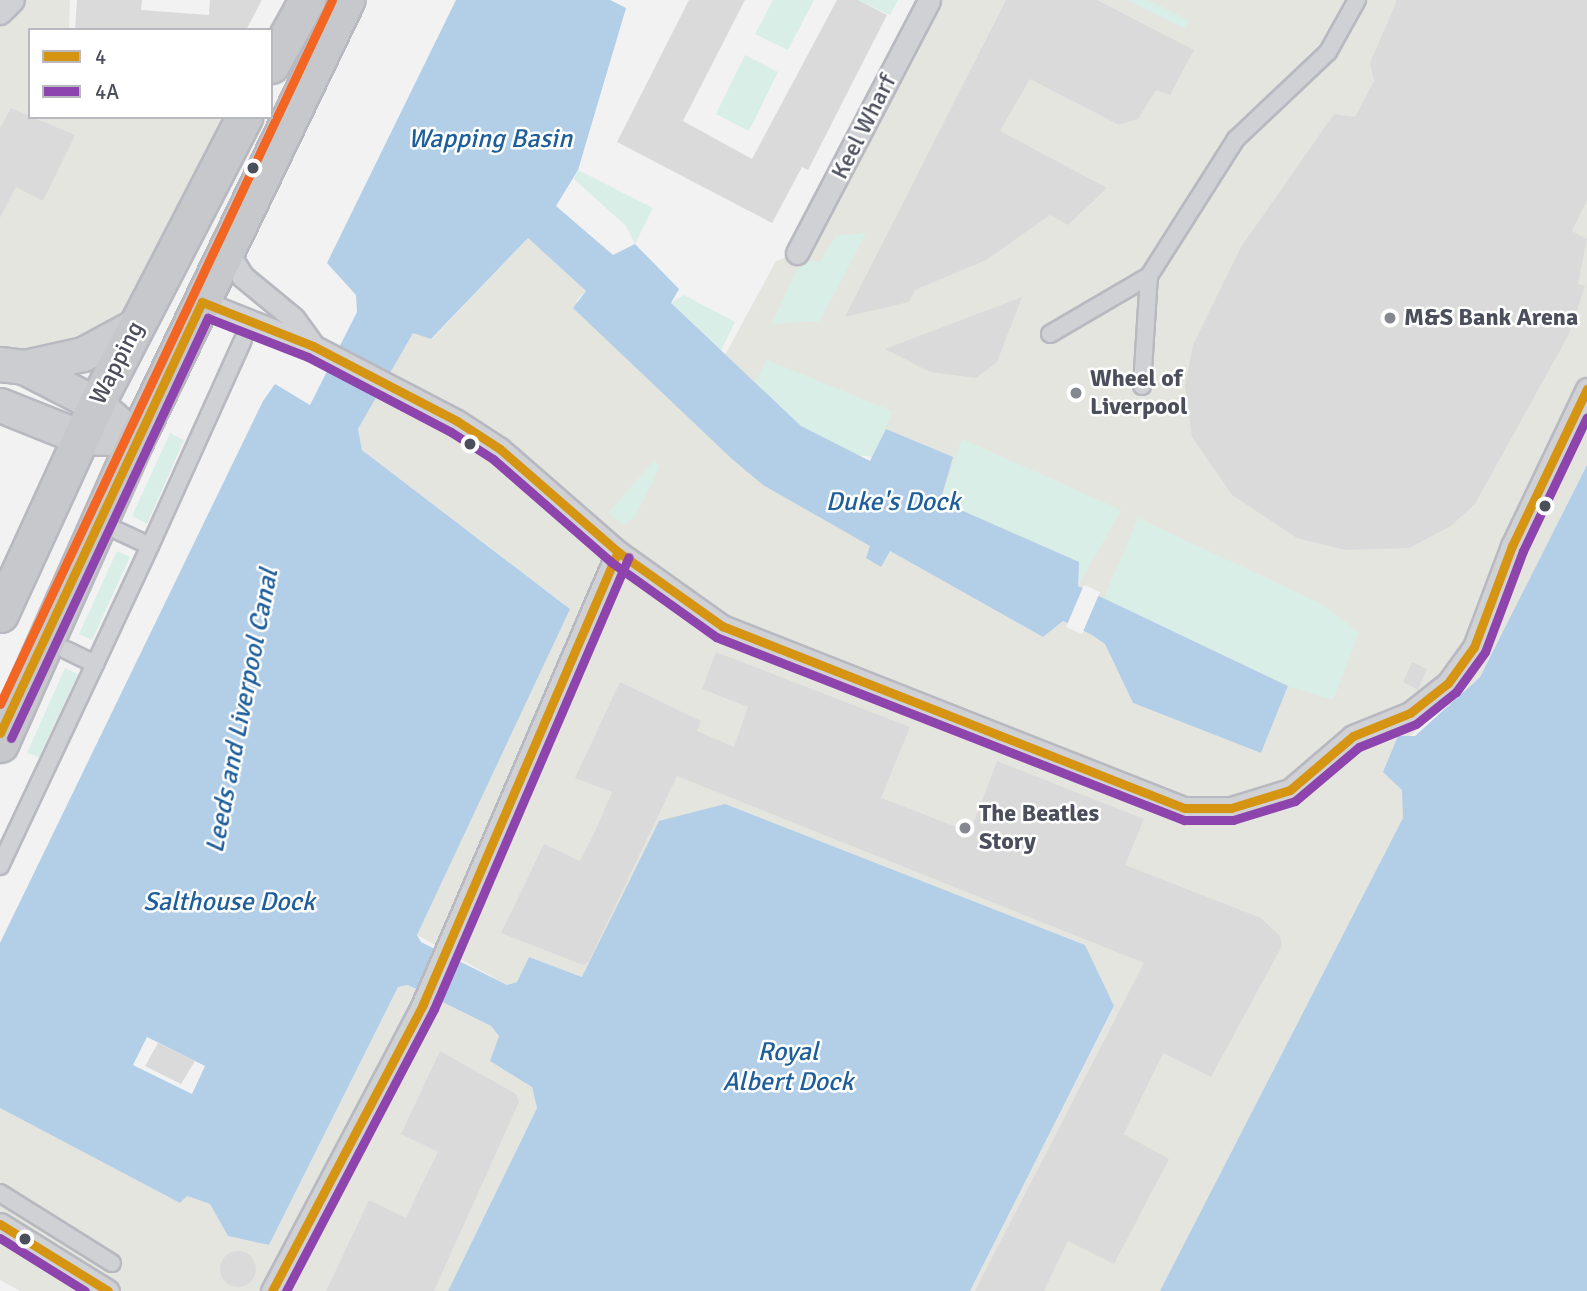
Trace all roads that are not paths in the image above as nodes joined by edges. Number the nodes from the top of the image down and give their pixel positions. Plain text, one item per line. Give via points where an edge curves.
1 (13, 0) edge
2 (307, 0) edge
3 (346, 0) edge
4 (929, 0) edge
5 (1357, 0) edge
6 (0, 13) edge
7 (273, 61) edge
8 (242, 119) edge
9 (226, 250) junction
10 (797, 253) dead end
11 (1149, 276) junction
12 (202, 302) junction
13 (135, 326) junction
14 (1051, 334) dead end
15 (243, 340) dead end
16 (313, 346) junction
17 (12, 366) edge
18 (1142, 386) dead end
19 (1587, 389) edge
20 (96, 404) junction
21 (0, 405) edge
22 (80, 437) junction
23 (136, 439) junction
24 (118, 531) dead end
25 (150, 546) junction
26 (618, 552) junction
27 (0, 614) edge
28 (66, 650) dead end
29 (95, 664) junction
30 (8, 721) edge
31 (0, 744) edge
32 (0, 866) edge
33 (0, 1193) edge
34 (0, 1224) edge
35 (112, 1264) dead end
36 (108, 1291) edge
37 (272, 1291) edge

1 - 6 street
2 - 7 highway
3 - 9 highway, Wapping
4 - 10 street, Keel Wharf
5 - 11 street via 1328,52 1236,139
8 - 13 highway, Wapping
9 - 12 highway, Wapping
9 - 16 street via 242,276 293,318
11 - 14 street
11 - 18 street
12 - 16 street
12 - 23 highway, Wapping
13 - 17 main road via 83,354
13 - 20 highway, Wapping
15 - 25 street
16 - 26 street via 400,389 500,449
17 - 20 main road
19 - 26 street via 1512,546 1474,647 1448,683 1410,713 1353,736 1290,790 1260,803 1200,809 1084,769 722,626
20 - 22 highway, Wapping
20 - 23 main road
21 - 22 main road
22 - 23 main road
22 - 27 highway, Wapping
23 - 30 highway, Wapping
24 - 25 street
25 - 29 street
26 - 37 street via 423,1004
28 - 29 street
29 - 32 street
30 - 31 highway, Wapping
33 - 35 street
34 - 36 street

